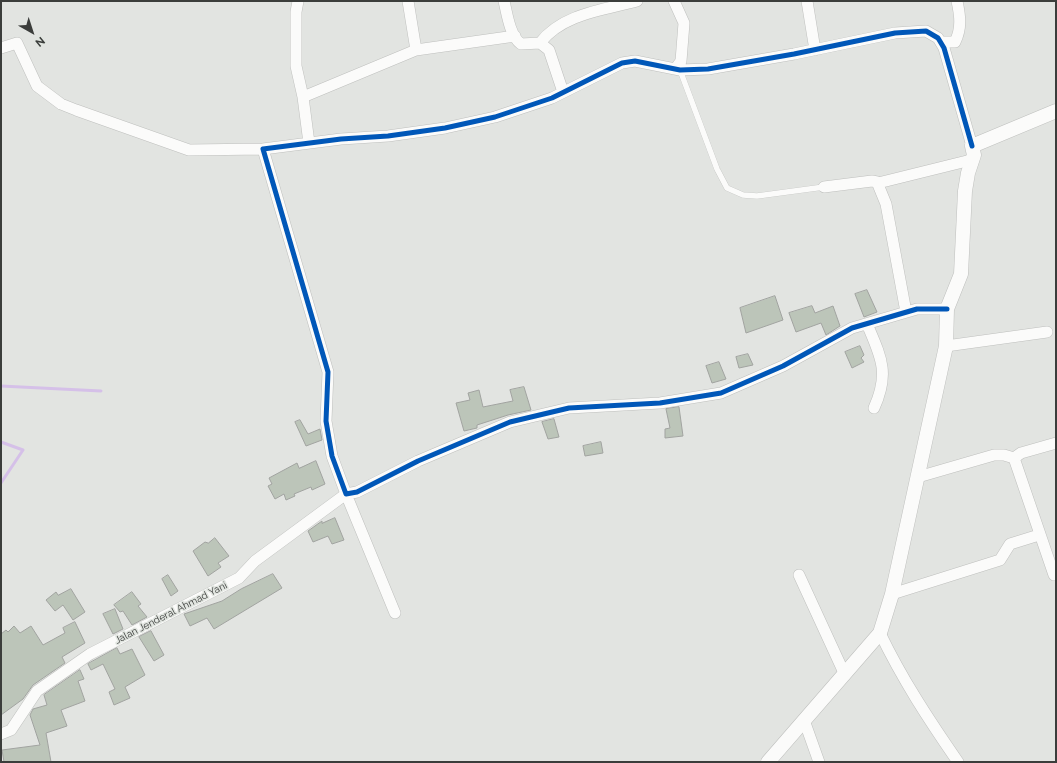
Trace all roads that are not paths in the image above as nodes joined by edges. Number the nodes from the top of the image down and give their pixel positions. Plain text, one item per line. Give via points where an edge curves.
1 (298, 1) edge
2 (408, 1) edge
3 (504, 1) edge
4 (637, 1) edge
5 (674, 1) edge
6 (807, 1) edge
7 (957, 1) edge
8 (515, 36) junction
9 (941, 42) junction
10 (540, 43) junction
11 (1, 48) edge
12 (416, 50) junction
13 (815, 50) junction
14 (678, 69) junction
15 (563, 92) junction
16 (303, 97) junction
17 (1056, 111) edge
18 (309, 143) junction
19 (263, 149) junction
20 (971, 153) junction
21 (878, 183) junction
22 (824, 187) joint
23 (947, 309) junction
24 (906, 312) junction
25 (867, 324) junction
26 (1047, 332) dead end
27 (946, 346) junction
28 (874, 408) dead end
29 (1056, 443) edge
30 (1014, 458) junction
31 (918, 477) junction
32 (346, 494) junction
33 (1039, 534) junction
34 (799, 575) dead end
35 (1054, 575) dead end
36 (892, 594) junction
37 (395, 613) dead end
38 (880, 633) junction
39 (845, 675) junction
40 (804, 720) junction
41 (1, 734) edge
42 (768, 762) edge
43 (819, 762) edge
44 (958, 762) edge

1 - 16 street via 296,66
2 - 12 street
3 - 8 street
4 - 10 street via 588,14 556,26
5 - 14 street via 684,23
6 - 13 street
7 - 9 street via 960,16 959,34 955,42
8 - 10 street via 521,44
8 - 12 street
9 - 13 street via 933,33 926,31 895,33
9 - 20 street
10 - 15 street via 548,50
11 - 19 street via 17,43 37,86 61,104 189,150
12 - 16 street
13 - 14 street via 708,69
14 - 15 street via 645,62 622,63
14 - 22 lane via 717,169 727,188 743,195 757,196
15 - 18 street via 495,117 446,128
16 - 18 street
17 - 20 street
18 - 19 street
19 - 32 street via 328,372 326,421 332,456
20 - 21 street
20 - 23 street via 965,191 961,274
21 - 22 street via 872,181
21 - 24 street via 886,204
23 - 24 street, Jalan Jenderal Ahmad Yani via 917,309
23 - 27 street
24 - 25 street, Jalan Jenderal Ahmad Yani
25 - 28 street via 880,354 884,372 880,395
25 - 32 street, Jalan Jenderal Ahmad Yani via 852,328 783,366 721,393 660,403 569,408 510,422 418,461 357,492
26 - 27 street
27 - 31 street
29 - 30 street via 1021,453
30 - 31 street via 994,455
30 - 33 street
31 - 36 street
32 - 37 street
32 - 41 street, Jalan Jenderal Ahmad Yani via 255,561 239,578 90,654 42,687 11,730
33 - 35 street
33 - 36 street via 1010,544 1000,560
34 - 39 street
36 - 38 street
38 - 39 street
38 - 44 street via 923,712
39 - 40 street
40 - 42 street
40 - 43 street

